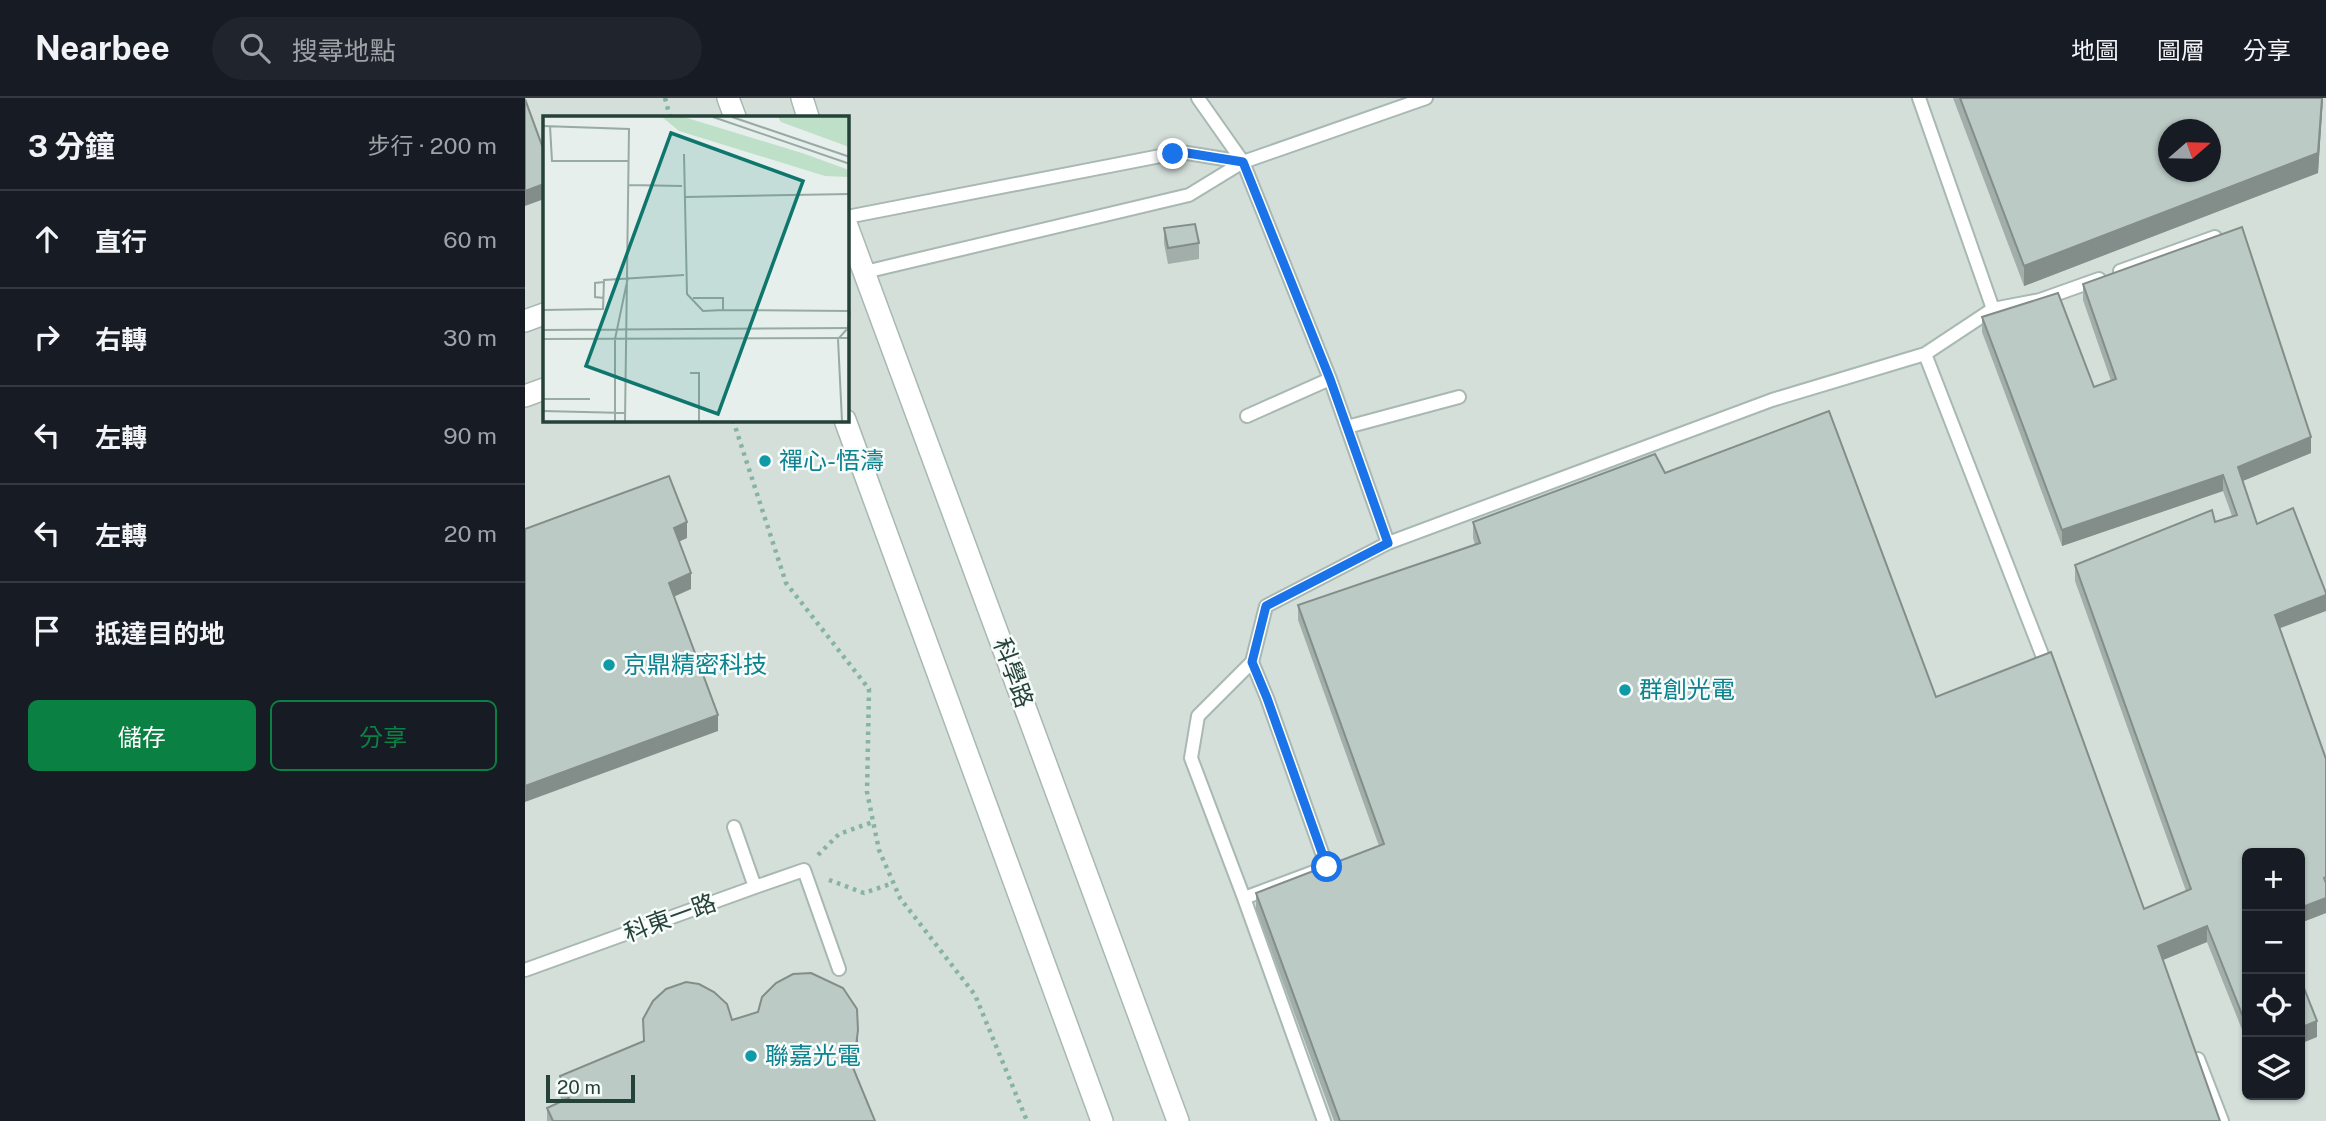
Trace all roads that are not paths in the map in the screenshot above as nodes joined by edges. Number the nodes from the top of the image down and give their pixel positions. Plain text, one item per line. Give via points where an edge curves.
1 (728, 98) edge
2 (801, 98) edge
3 (1198, 98) edge
4 (1426, 98) edge
5 (1919, 98) edge
6 (734, 116) edge
7 (808, 116) edge
8 (1243, 162) junction
9 (849, 217) edge
10 (849, 237) edge
11 (2215, 237) edge
12 (856, 275) edge
13 (1993, 309) junction
14 (543, 314) edge
15 (525, 321) edge
16 (1926, 354) junction
17 (1330, 379) junction
18 (543, 389) edge
19 (525, 396) edge
20 (1459, 397) dead end
21 (1247, 416) dead end
22 (846, 422) edge
23 (1347, 427) junction
24 (1388, 543) junction
25 (1252, 662) junction
26 (2051, 679) edge
27 (734, 827) dead end
28 (755, 887) junction
29 (1244, 898) junction
30 (839, 969) dead end
31 (525, 971) edge
32 (2192, 1043) edge
33 (1102, 1121) edge
34 (1178, 1121) edge
35 (1324, 1121) edge
36 (2222, 1121) edge

1 - 6 street
2 - 7 street
3 - 8 lane
4 - 8 lane
5 - 13 lane
8 - 9 lane via 1181,152
8 - 12 lane via 1189,195
8 - 17 lane
10 - 12 street, 科學路
11 - 13 lane via 2040,300
12 - 34 street, 科學路
13 - 16 lane
14 - 15 street
16 - 24 lane via 1772,400
16 - 26 lane
17 - 21 lane
17 - 23 lane
18 - 19 street
20 - 23 lane
22 - 33 street
23 - 24 lane
24 - 25 lane via 1266,606
25 - 29 lane via 1198,716 1191,758
25 - 29 lane via 1327,867
27 - 28 lane
28 - 30 lane, 科東一路 via 804,870
28 - 31 lane, 科東一路
29 - 35 lane
32 - 36 lane

